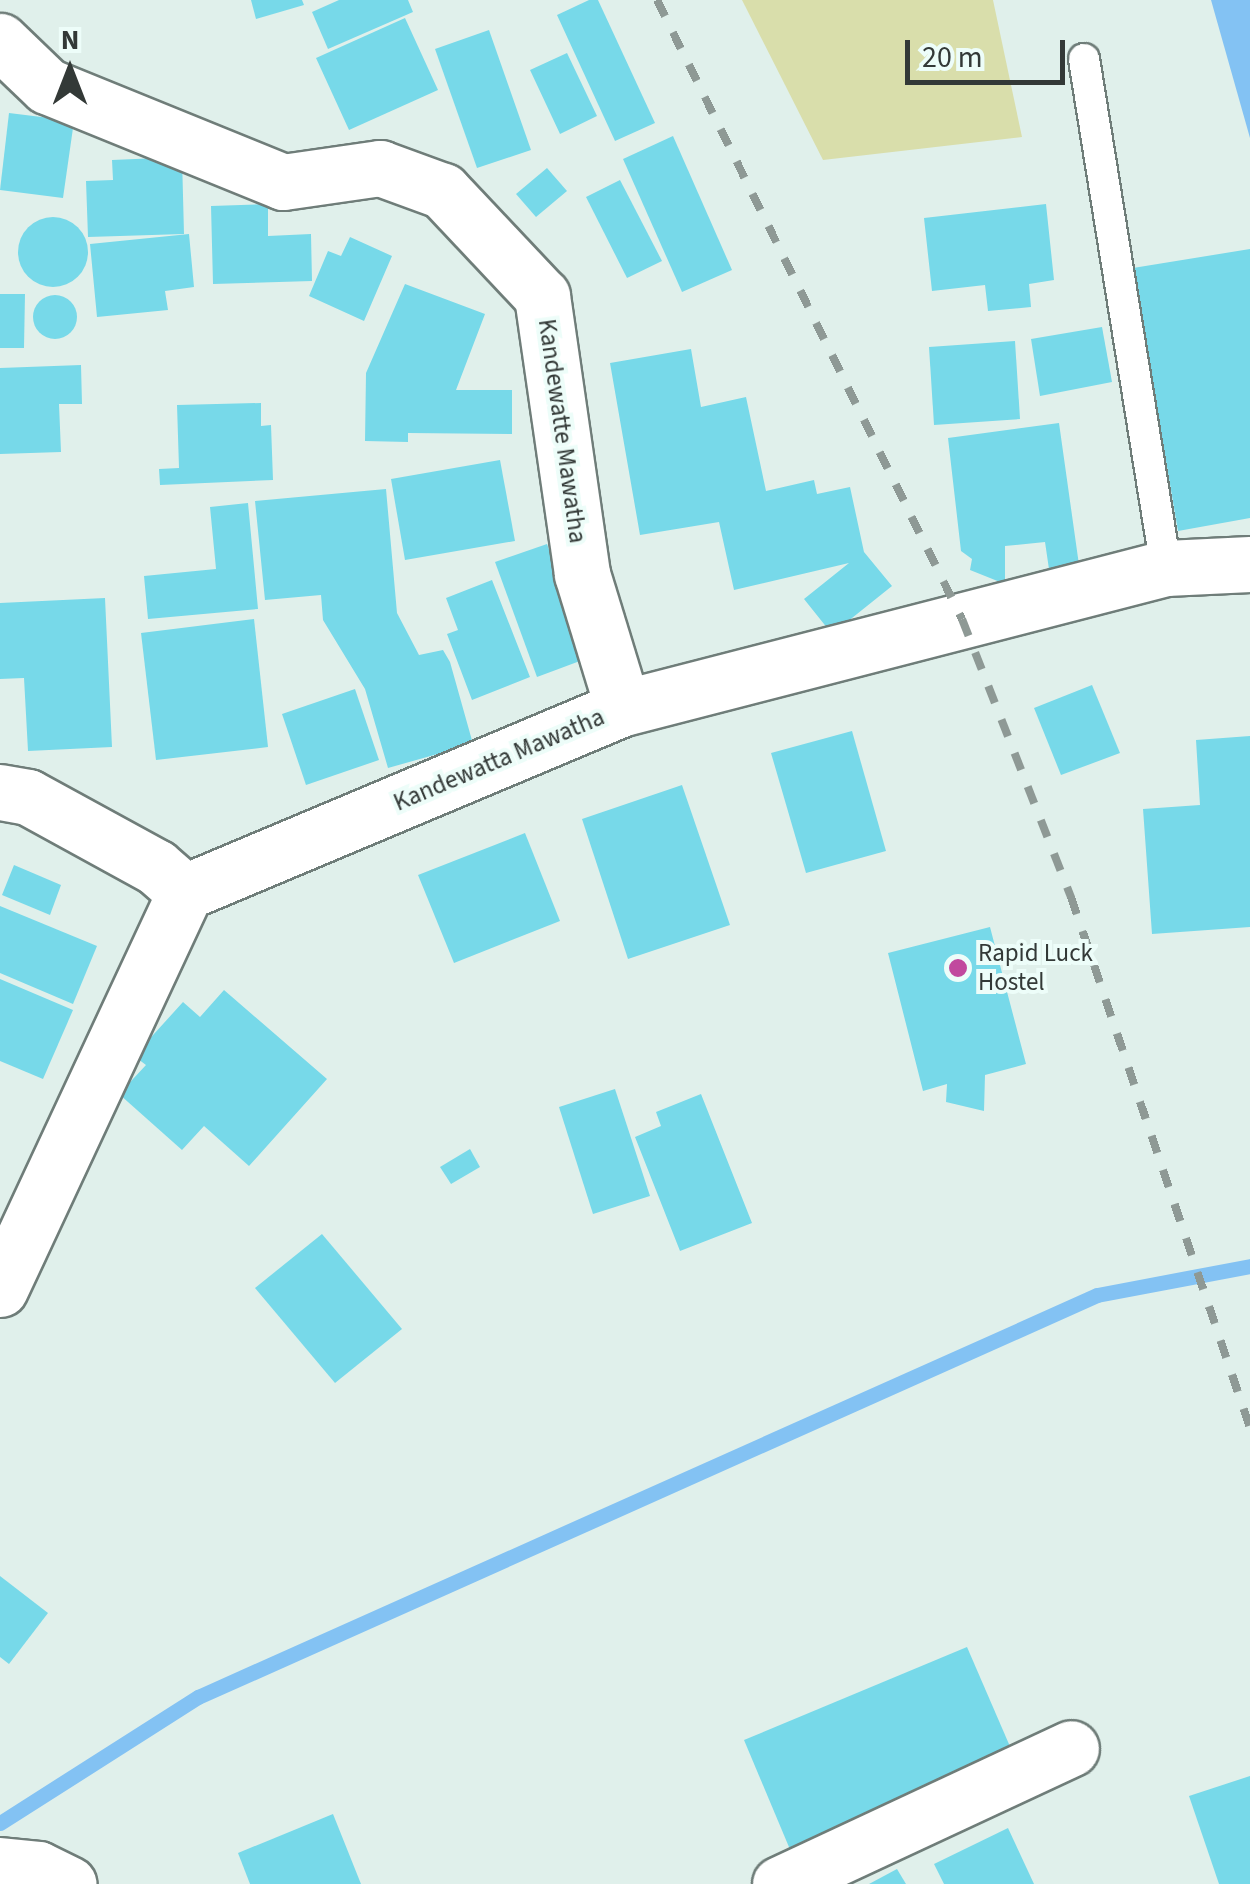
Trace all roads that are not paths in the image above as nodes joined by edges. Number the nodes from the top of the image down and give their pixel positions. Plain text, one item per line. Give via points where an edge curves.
1 (0, 41) edge
2 (1084, 59) dead end
3 (1250, 564) edge
4 (1166, 568) junction
5 (623, 708) junction
6 (0, 792) edge
7 (185, 892) junction
8 (0, 1289) edge
9 (1071, 1748) dead end
10 (0, 1864) edge
11 (69, 1884) edge
12 (780, 1884) edge

1 - 5 street, Kandewatte Mawatha via 47,86 282,182 380,168 443,191 542,296 582,574
2 - 4 lane
3 - 4 street, Kandewatta Mawatha
4 - 5 street, Kandewatta Mawatha
5 - 7 street, Kandewatta Mawatha
6 - 7 street via 28,798 156,867
7 - 8 street
9 - 12 street
10 - 11 street via 38,1869

